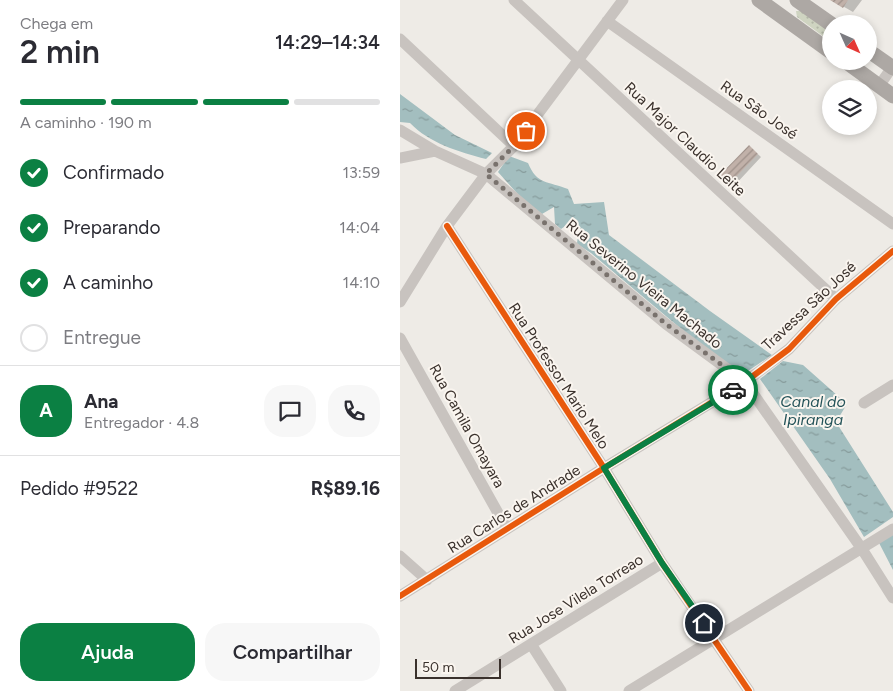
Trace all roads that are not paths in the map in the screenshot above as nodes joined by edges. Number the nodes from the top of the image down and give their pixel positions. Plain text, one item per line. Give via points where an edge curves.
1 (514, 0) edge
2 (623, 0) edge
3 (797, 0) edge
4 (766, 2) edge
5 (822, 18) edge
6 (607, 21) junction
7 (400, 39) edge
8 (822, 45) edge
9 (878, 57) edge
10 (578, 61) junction
11 (893, 67) edge
12 (857, 70) edge
13 (879, 86) junction
14 (893, 96) edge
15 (400, 130) edge
16 (514, 146) junction
17 (435, 151) junction
18 (400, 158) edge
19 (489, 171) junction
20 (893, 224) edge
21 (447, 226) junction
22 (893, 251) edge
23 (836, 299) junction
24 (400, 302) edge
25 (400, 338) edge
26 (745, 382) junction
27 (893, 385) edge
28 (864, 403) dead end
29 (604, 468) junction
30 (507, 529) junction
31 (893, 529) edge
32 (862, 549) junction
33 (400, 556) edge
34 (662, 563) junction
35 (427, 580) junction
36 (400, 596) edge
37 (893, 598) edge
38 (714, 638) junction
39 (531, 644) junction
40 (455, 691) edge
41 (561, 691) edge
42 (629, 691) edge
43 (749, 691) edge

1 - 10 street, Rua Major Claudio Leite
2 - 6 street
3 - 5 main road
4 - 8 main road
6 - 10 street
6 - 20 street, Rua São José
7 - 16 street
9 - 11 main road
10 - 16 street
10 - 23 street, Rua Major Claudio Leite
11 - 13 street
12 - 13 main road
13 - 14 main road
15 - 17 street, Rua Severino Vieira Machado
16 - 19 street
17 - 18 street
17 - 19 street, Rua Severino Vieira Machado
19 - 21 street
19 - 26 street, Rua Severino Vieira Machado via 666,324
21 - 24 street
21 - 29 street, Rua Professor Mario Melo
22 - 23 street, Travessa São José
23 - 26 street, Travessa São José via 806,333
25 - 30 street, Rua Camila Omayara
26 - 29 street, Rua Carlos de Andrade
26 - 32 street, Rua Severino Vieira Machado
27 - 28 street
29 - 30 street, Rua Carlos de Andrade
29 - 34 street, Rua Professor Mario Melo
30 - 35 street, Rua Carlos de Andrade
31 - 32 street
32 - 37 street, Rua Severino Vieira Machado
32 - 38 street
33 - 35 street
34 - 38 street, Rua Professor Mario Melo
34 - 39 street, Rua Jose Vilela Torreao
35 - 36 street, Rua Carlos de Andrade
38 - 42 street
38 - 43 street, Rua Professor Mario Melo
39 - 40 street, Rua Jose Vilela Torreao
39 - 41 street

